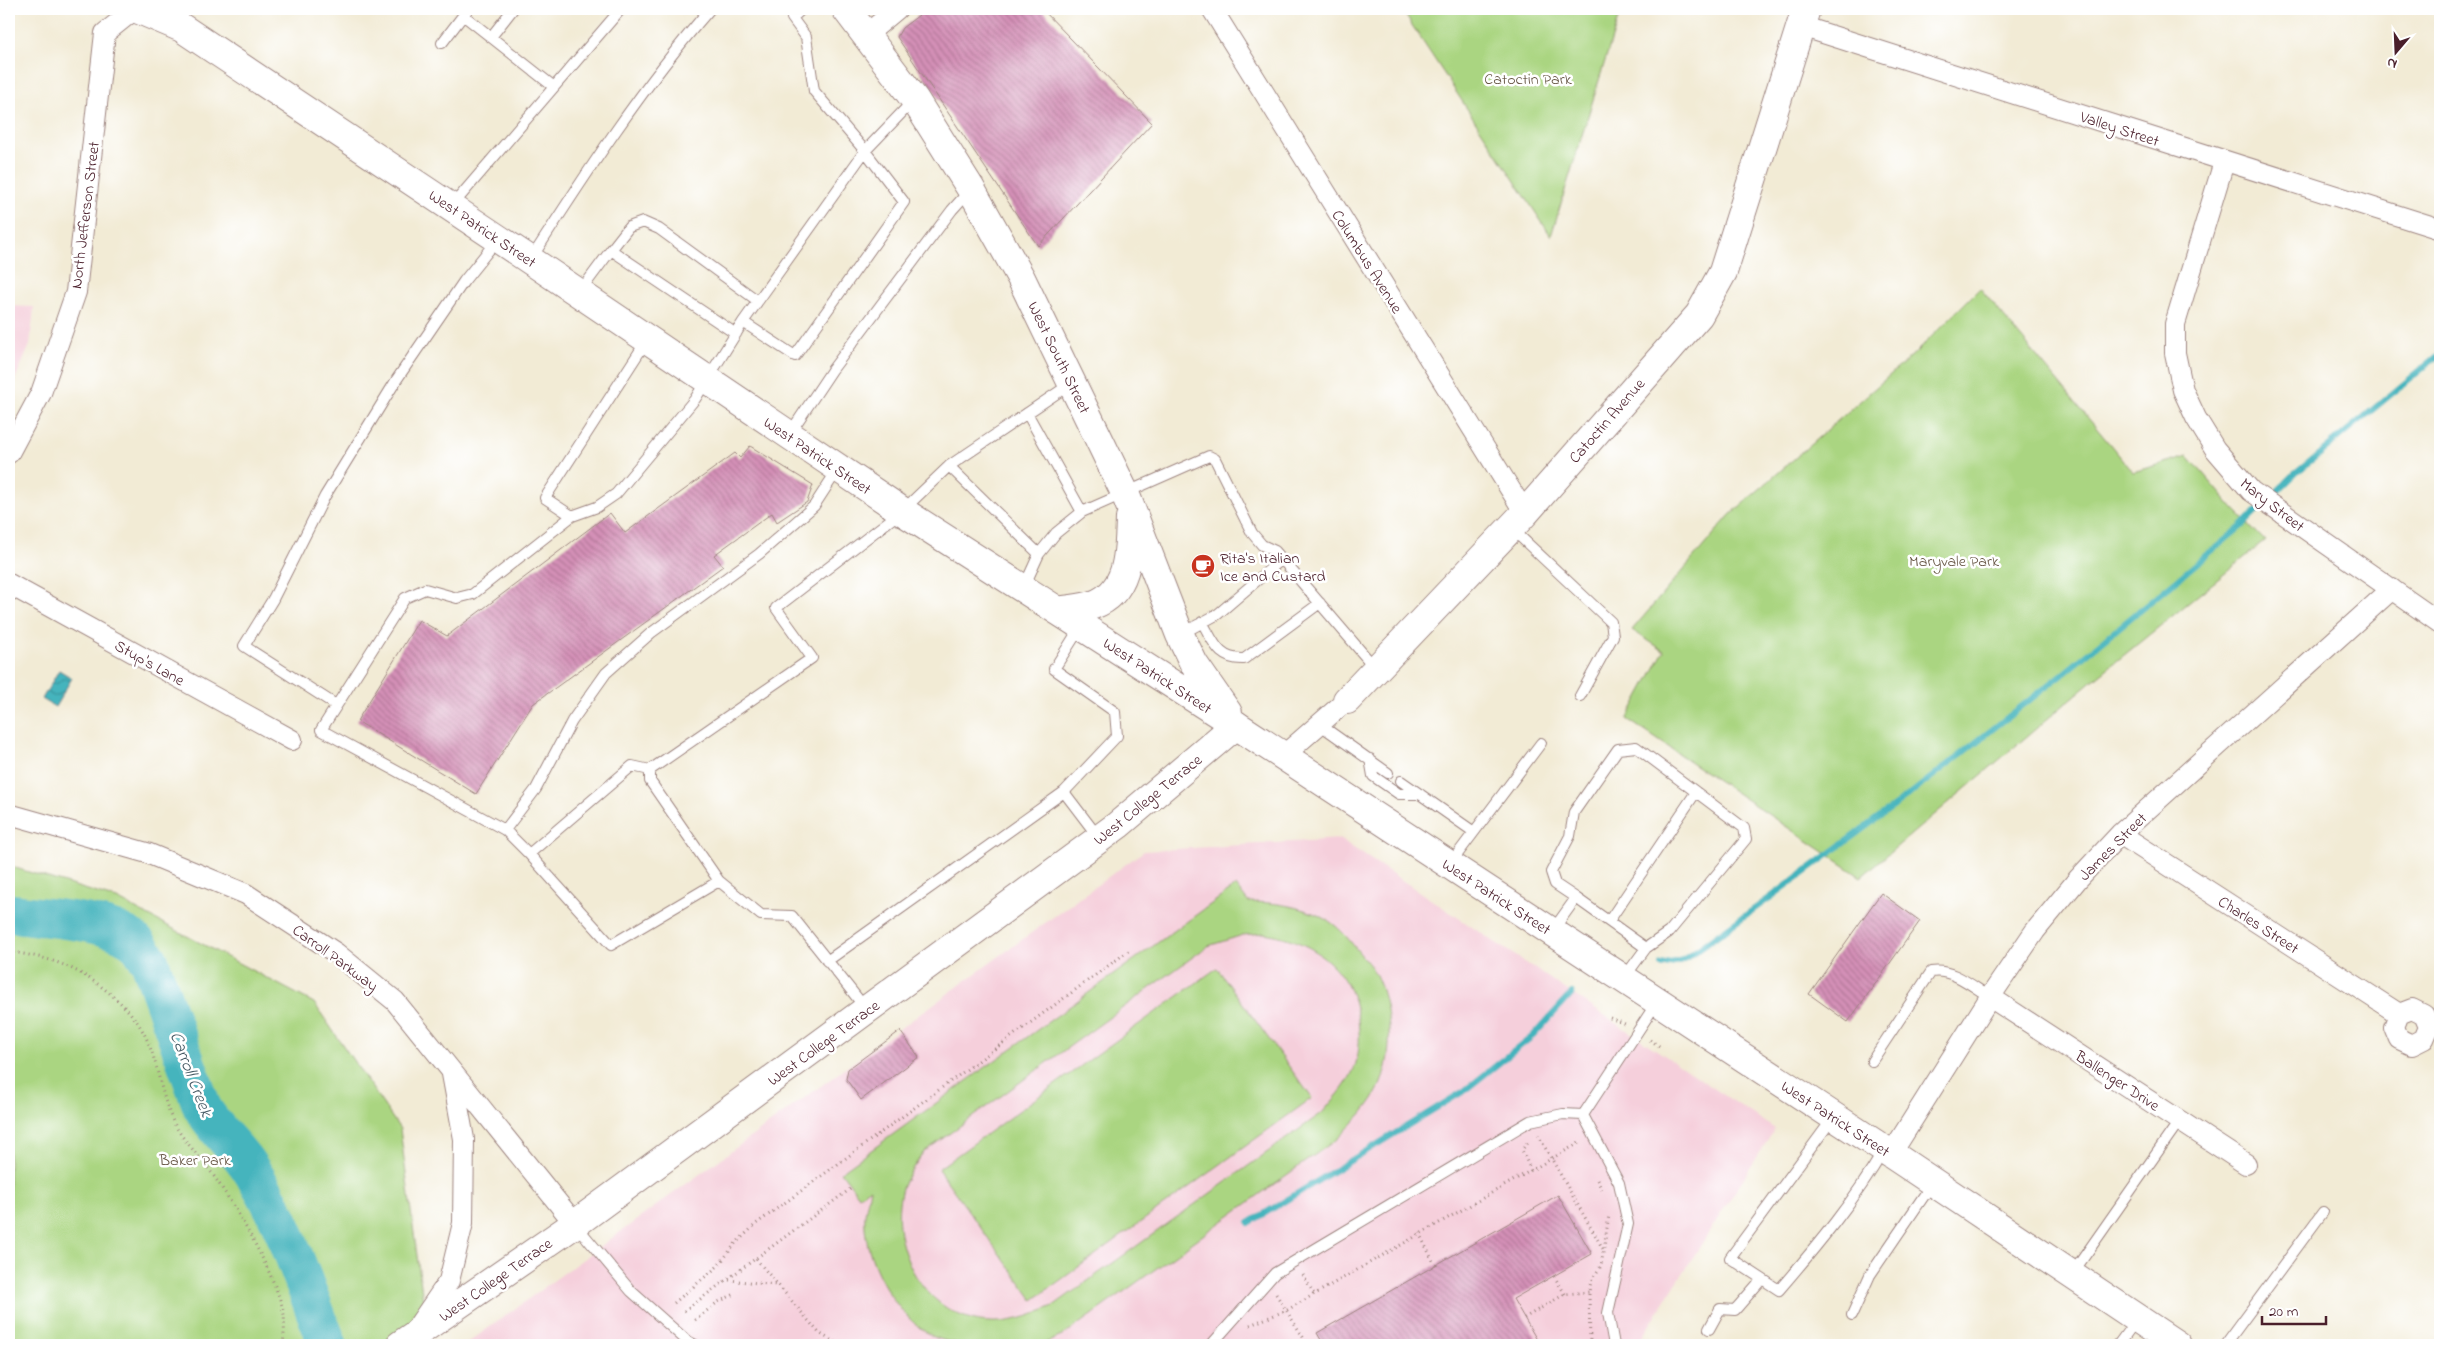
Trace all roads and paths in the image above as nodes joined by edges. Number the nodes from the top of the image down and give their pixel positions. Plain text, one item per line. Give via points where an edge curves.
1 (136, 9) edge
2 (513, 9) edge
3 (622, 9) edge
4 (710, 9) edge
5 (802, 9) edge
6 (846, 9) edge
7 (897, 9) edge
8 (1212, 9) edge
9 (466, 12) edge
10 (1804, 17) edge
11 (867, 34) junction
12 (491, 37) junction
13 (442, 43) dead end
14 (554, 87) junction
15 (915, 100) junction
16 (865, 151) junction
17 (2224, 162) junction
18 (971, 189) junction
19 (451, 207) junction
20 (2440, 229) edge
21 (497, 240) junction
22 (611, 250) junction
23 (530, 260) junction
24 (579, 293) junction
25 (758, 301) junction
26 (743, 322) junction
27 (736, 334) junction
28 (648, 340) junction
29 (708, 380) junction
30 (1073, 382) junction
31 (1027, 413) junction
32 (788, 435) junction
33 (9, 453) edge
34 (950, 466) junction
35 (838, 468) junction
36 (1128, 500) junction
37 (902, 511) junction
38 (1082, 512) junction
39 (572, 516) junction
40 (1518, 520) junction
41 (1039, 554) junction
42 (1282, 559) junction
43 (9, 584) edge
44 (1024, 588) junction
45 (2392, 589) junction
46 (1320, 602) junction
47 (1058, 610) junction
48 (2440, 623) edge
49 (1082, 625) junction
50 (1191, 629) junction
51 (1376, 669) junction
52 (1580, 696) dead end
53 (1347, 700) joint
54 (336, 705) junction
55 (1319, 724) junction
56 (1236, 725) junction
57 (292, 740) dead end
58 (1541, 743) dead end
59 (1283, 756) junction
60 (1370, 760) junction
61 (650, 770) junction
62 (1388, 773) dead end
63 (1401, 781) dead end
64 (1064, 792) junction
65 (1696, 792) junction
66 (1420, 794) junction
67 (9, 814) edge
68 (505, 830) junction
69 (1474, 832) junction
70 (2120, 834) junction
71 (1099, 839) junction
72 (529, 854) junction
73 (1449, 864) junction
74 (719, 881) junction
75 (1576, 898) junction
76 (1609, 921) junction
77 (1552, 932) junction
78 (1646, 948) junction
79 (1131, 950) dead end
80 (9, 952) edge
81 (827, 960) junction
82 (1623, 979) junction
83 (1990, 997) junction
84 (1657, 1002) junction
85 (866, 1010) junction
86 (2399, 1014) dead end
87 (1872, 1061) dead end
88 (452, 1072) junction
89 (1583, 1115) junction
90 (1834, 1117) junction
91 (2180, 1120) junction
92 (1546, 1131) dead end
93 (1538, 1135) junction
94 (1576, 1138) dead end
95 (1579, 1143) junction
96 (1584, 1152) dead end
97 (1887, 1152) junction
98 (1552, 1159) junction
99 (2246, 1164) dead end
100 (1532, 1171) junction
101 (1597, 1179) dead end
102 (1933, 1182) junction
103 (853, 1187) dead end
104 (1606, 1196) dead end
105 (1610, 1210) dead end
106 (2324, 1212) dead end
107 (575, 1224) junction
108 (1419, 1233) junction
109 (1603, 1249) junction
110 (756, 1259) junction
111 (1435, 1265) dead end
112 (2071, 1274) junction
113 (1554, 1276) dead end
114 (1762, 1279) junction
115 (729, 1280) junction
116 (778, 1285) junction
117 (1274, 1291) dead end
118 (1589, 1292) junction
119 (736, 1294) dead end
120 (1565, 1294) junction
121 (674, 1303) dead end
122 (1287, 1310) junction
123 (684, 1311) dead end
124 (1852, 1314) dead end
125 (1524, 1318) dead end
126 (2137, 1319) junction
127 (695, 1320) dead end
128 (1244, 1326) dead end
129 (1709, 1329) dead end
130 (405, 1342) edge
131 (283, 1345) edge
132 (696, 1345) edge
133 (854, 1345) edge
134 (1211, 1345) edge
135 (1308, 1345) edge
136 (1590, 1345) edge
137 (1614, 1345) edge
138 (2118, 1345) edge
139 (2177, 1345) edge
140 (2225, 1345) edge

1 - 19 main road, West Patrick Street via 182,28
1 - 33 street, North Jefferson Street via 105,33 76,292 41,394
2 - 12 lane
3 - 14 lane
4 - 23 lane via 674,50 624,118
5 - 16 lane via 792,18 806,37 814,91
6 - 11 main road, West South Street
7 - 11 street
8 - 40 street, Columbus Avenue
9 - 12 lane
9 - 13 lane
10 - 17 street, Valley Street
10 - 40 main road, Catoctin Avenue via 1723,272 1713,293 1700,315
11 - 15 main road, West South Street
12 - 14 lane
14 - 19 lane
15 - 16 lane
15 - 18 main road, West South Street
16 - 25 lane
16 - 26 lane via 904,202 818,324 795,356
17 - 20 street, Valley Street
17 - 45 street, Mary Street via 2175,324 2175,353 2183,390 2216,449 2252,491
18 - 30 main road, West South Street via 1021,278
18 - 32 lane via 832,370
19 - 21 main road, West Patrick Street
21 - 23 main road, West Patrick Street
21 - 54 lane via 464,281 397,379 324,496 273,599 244,646
22 - 24 lane
22 - 25 lane via 629,227 643,222 659,229
22 - 27 lane
23 - 24 main road, West Patrick Street
24 - 28 main road, West Patrick Street
25 - 26 lane
26 - 27 lane
27 - 29 lane
28 - 29 main road, West Patrick Street
28 - 39 lane via 545,498
29 - 32 main road, West Patrick Street
29 - 39 lane via 616,494 597,507
30 - 31 lane
30 - 36 main road, West South Street
31 - 34 lane
31 - 38 lane
32 - 35 main road, West Patrick Street
34 - 37 lane
34 - 41 lane
35 - 37 main road, West Patrick Street
35 - 68 lane via 814,506 759,554 651,632 606,673 572,721 536,789
36 - 38 lane
36 - 42 lane via 1209,456 1215,459 1252,533 1262,545 1275,551
36 - 47 main road via 1129,557 1120,582 1093,605
36 - 50 main road, West South Street
37 - 44 main road, West Patrick Street
37 - 61 lane via 776,608 812,658
38 - 41 lane via 1056,533
39 - 54 lane via 473,594 457,598 425,589 405,598
40 - 51 main road, Catoctin Avenue
40 - 52 lane via 1611,622 1613,636
41 - 44 lane
42 - 46 lane
42 - 50 lane via 1218,614
43 - 57 street, Stup's Lane
44 - 47 main road, West Patrick Street
45 - 48 street, Mary Street
45 - 70 street, James Street
46 - 50 lane via 1244,659 1232,659 1220,653
46 - 51 lane
47 - 49 main road, West Patrick Street
49 - 56 main road, West Patrick Street
49 - 64 lane via 1054,668 1115,712 1117,736
50 - 56 main road, West South Street via 1194,664
51 - 53 main road, Catoctin Avenue
53 - 55 street, Catoctin Avenue
54 - 68 lane via 321,730
55 - 59 street, Catoctin Avenue
55 - 60 lane
56 - 59 main road, West Patrick Street
56 - 71 main road, West College Terrace
58 - 69 lane
59 - 73 main road, West Patrick Street
60 - 62 lane
60 - 66 lane via 1373,776 1392,790 1399,794
61 - 72 lane via 632,766
61 - 74 lane via 650,781
63 - 66 lane
64 - 71 lane
64 - 81 lane
65 - 75 lane via 1636,747 1618,749 1574,812 1570,836 1551,872 1555,884
65 - 76 lane
65 - 78 lane via 1744,828 1746,839 1669,932
66 - 69 lane
67 - 88 street, Carroll Parkway via 147,853 246,894 336,953 395,1001
68 - 72 lane
69 - 73 lane
70 - 83 street, James Street via 2035,931
70 - 86 street, Charles Street
71 - 85 main road, West College Terrace
72 - 74 lane via 611,945
73 - 77 main road, West Patrick Street
74 - 81 lane via 761,915 792,916
75 - 76 lane
75 - 77 lane
76 - 78 lane
77 - 82 main road, West Patrick Street
78 - 82 lane
79 - 121 path via 756,1224 718,1266
80 - 131 path via 50,960 82,975 109,992 137,1022 156,1061 172,1119 182,1138 206,1165 227,1198 277,1291 284,1314
81 - 85 lane
82 - 84 main road, West Patrick Street
83 - 87 lane via 1952,974 1941,970 1931,972
83 - 91 street, Ballenger Drive
83 - 97 street, James Street
84 - 89 lane
84 - 90 main road, West Patrick Street
85 - 107 main road, West College Terrace
88 - 107 street, Carroll Parkway
88 - 130 street via 464,1139 463,1224 449,1281
89 - 134 lane via 1562,1114 1530,1122 1275,1273
89 - 137 lane via 1619,1182 1628,1224 1608,1313
90 - 97 main road, West Patrick Street
90 - 114 lane via 1730,1258
91 - 99 street, Ballenger Drive
91 - 112 lane
92 - 93 path
93 - 98 path
93 - 100 path via 1522,1150
94 - 95 path
95 - 96 path
95 - 98 path
97 - 102 main road, West Patrick Street
97 - 114 lane via 1820,1242 1778,1290
98 - 100 path
98 - 109 path
100 - 108 path
101 - 104 path
102 - 112 main road, West Patrick Street
102 - 124 lane via 1870,1275
103 - 110 path
105 - 109 path
106 - 140 lane
107 - 130 main road, West College Terrace
107 - 132 lane via 631,1291 686,1340
108 - 111 path
108 - 122 path
109 - 118 path via 1601,1266 1591,1281
110 - 115 path
110 - 116 path
112 - 126 main road, West Patrick Street
113 - 120 path
114 - 129 lane via 1735,1310 1720,1310
115 - 116 path
115 - 123 path
116 - 133 path via 819,1333 834,1342
117 - 122 path
118 - 120 path
118 - 136 path
119 - 127 path via 718,1302
120 - 125 path
122 - 128 path
122 - 135 path
126 - 138 lane
126 - 139 main road, West Patrick Street

